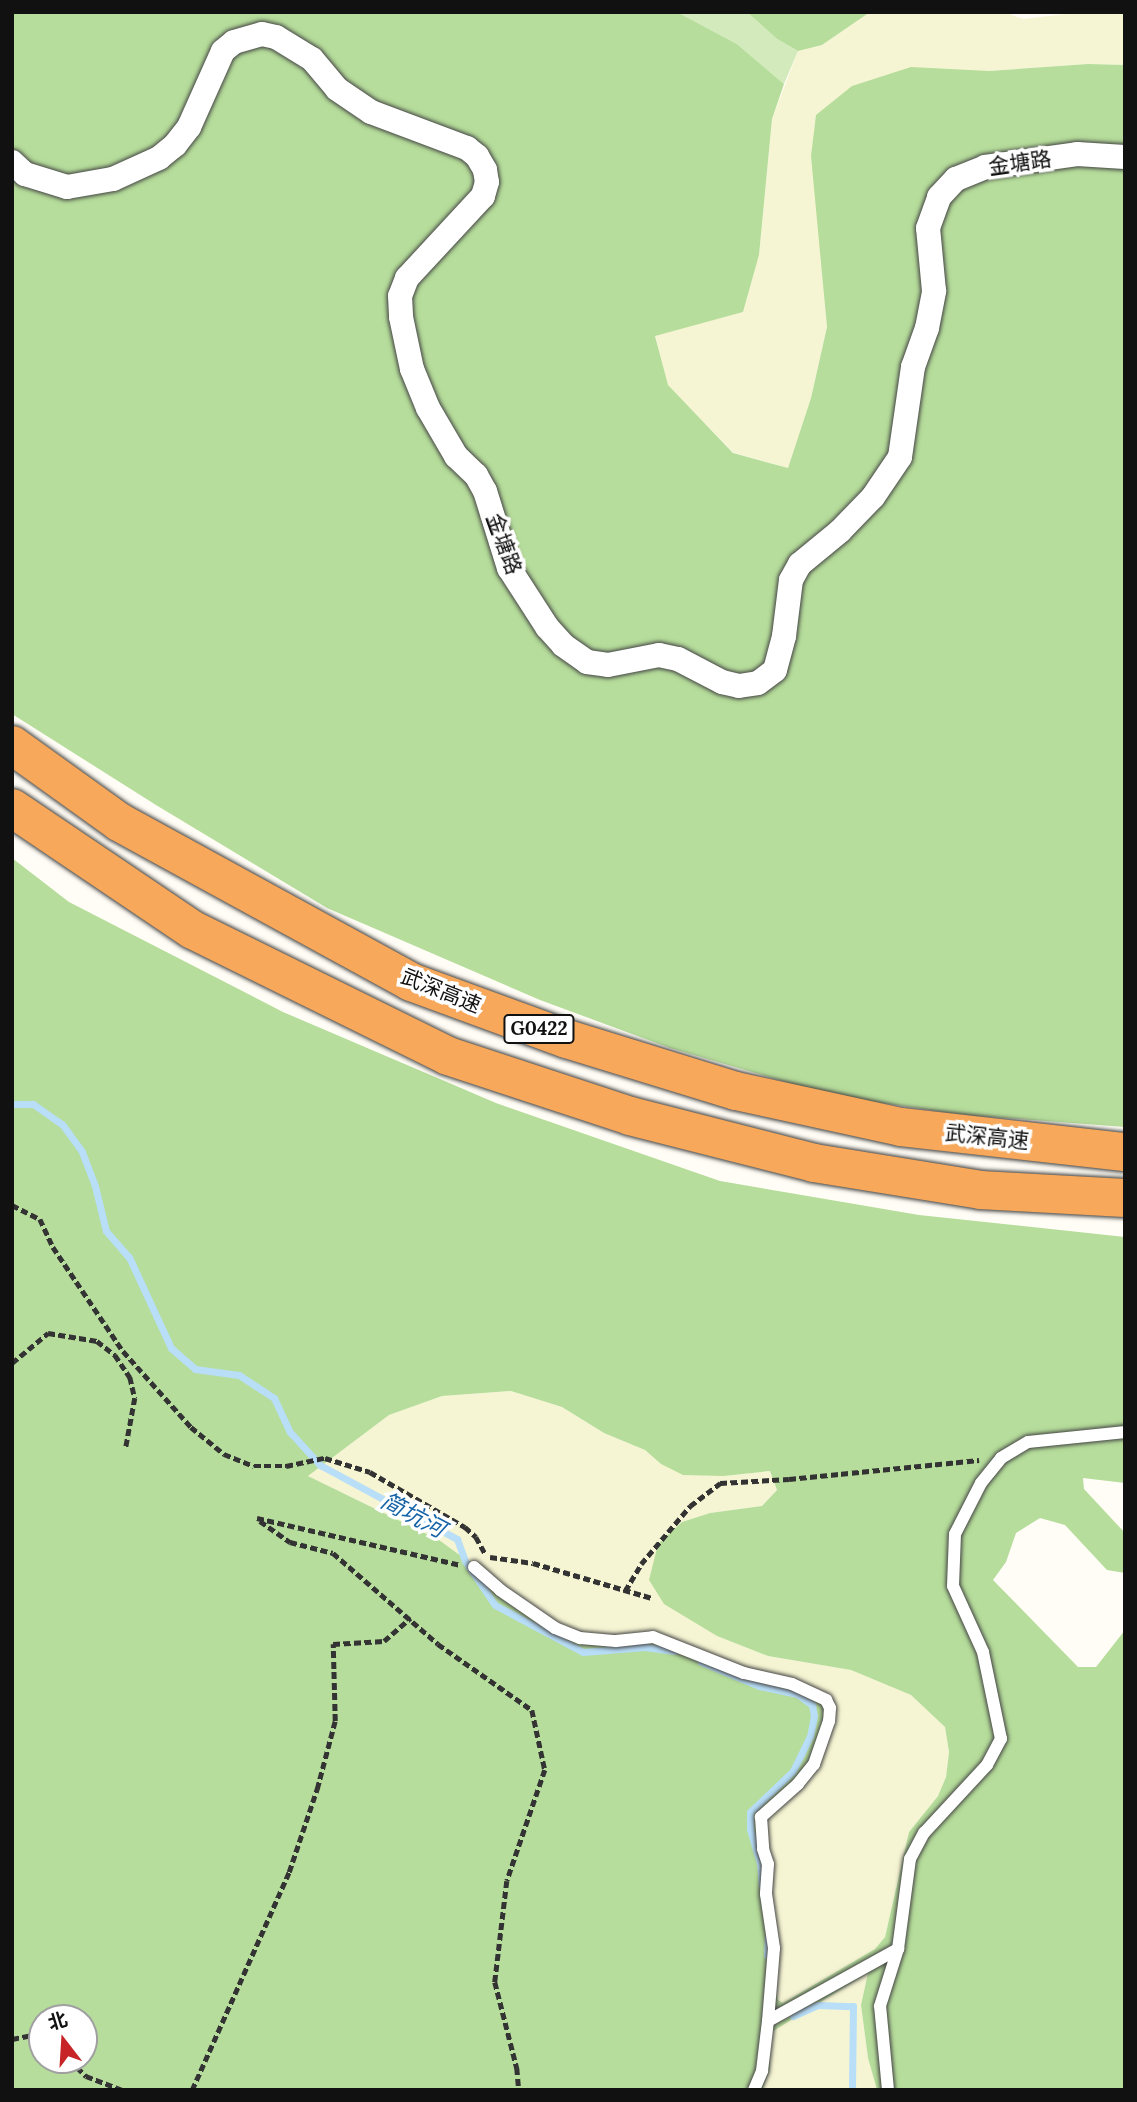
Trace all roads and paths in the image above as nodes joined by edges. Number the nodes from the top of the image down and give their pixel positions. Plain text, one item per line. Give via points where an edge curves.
1 (1125, 157) edge
2 (12, 162) edge
3 (12, 745) edge
4 (12, 808) edge
5 (1125, 1152) edge
6 (1125, 1198) edge
7 (12, 1205) edge
8 (123, 1351) junction
9 (115, 1355) junction
10 (12, 1363) edge
11 (1125, 1432) edge
12 (125, 1447) dead end
13 (1001, 1458) junction
14 (450, 1563) dead end
15 (474, 1567) dead end
16 (625, 1591) junction
17 (652, 1598) dead end
18 (410, 1618) junction
19 (898, 1949) junction
20 (768, 2021) junction
21 (84, 2074) edge
22 (123, 2090) edge
23 (192, 2090) edge
24 (519, 2090) edge
25 (754, 2090) edge
26 (888, 2090) edge

1 - 2 street, 金塘路 via 1077,154 985,167 956,179 939,197 928,228 934,291 914,367 900,457 873,497 800,564 791,580 775,670 758,683 739,686 659,654 608,665 587,662 563,645 509,568 485,491 456,456 428,408 412,369 400,296 407,278 483,196 485,170 467,148 371,112 337,89 312,59 276,37 262,34 234,42 223,51 189,127 159,158 113,179 67,187 25,174
3 - 5 highway, 武深高速 / G0422 via 119,822 411,982 568,1040 736,1091 901,1127
4 - 6 highway, G0422 via 194,930 448,1056 630,1116 814,1163 980,1190
7 - 8 path via 40,1219 53,1247
8 - 9 path
8 - 16 path via 191,1427 225,1454 254,1465 325,1458 370,1472 439,1510 476,1538 487,1558 516,1559
9 - 10 path via 97,1341 48,1333
9 - 12 path via 130,1377 135,1398
11 - 13 lane via 1028,1442
13 - 16 path via 720,1483 690,1506 641,1564
13 - 19 lane via 981,1483 955,1534 953,1586 984,1652 1001,1739 987,1765 923,1833 910,1859
14 - 18 path via 257,1518 290,1542 333,1553
15 - 20 lane via 555,1628 580,1638 653,1637 744,1674 792,1684 826,1700 829,1721 814,1764 761,1817 774,1948
16 - 17 path
18 - 23 path via 384,1641 333,1644 335,1721 317,1789 289,1872
18 - 24 path via 438,1644 532,1710 545,1770 507,1881 495,1982
19 - 20 lane
19 - 26 lane via 880,2006
20 - 25 lane via 762,2071
21 - 22 path

